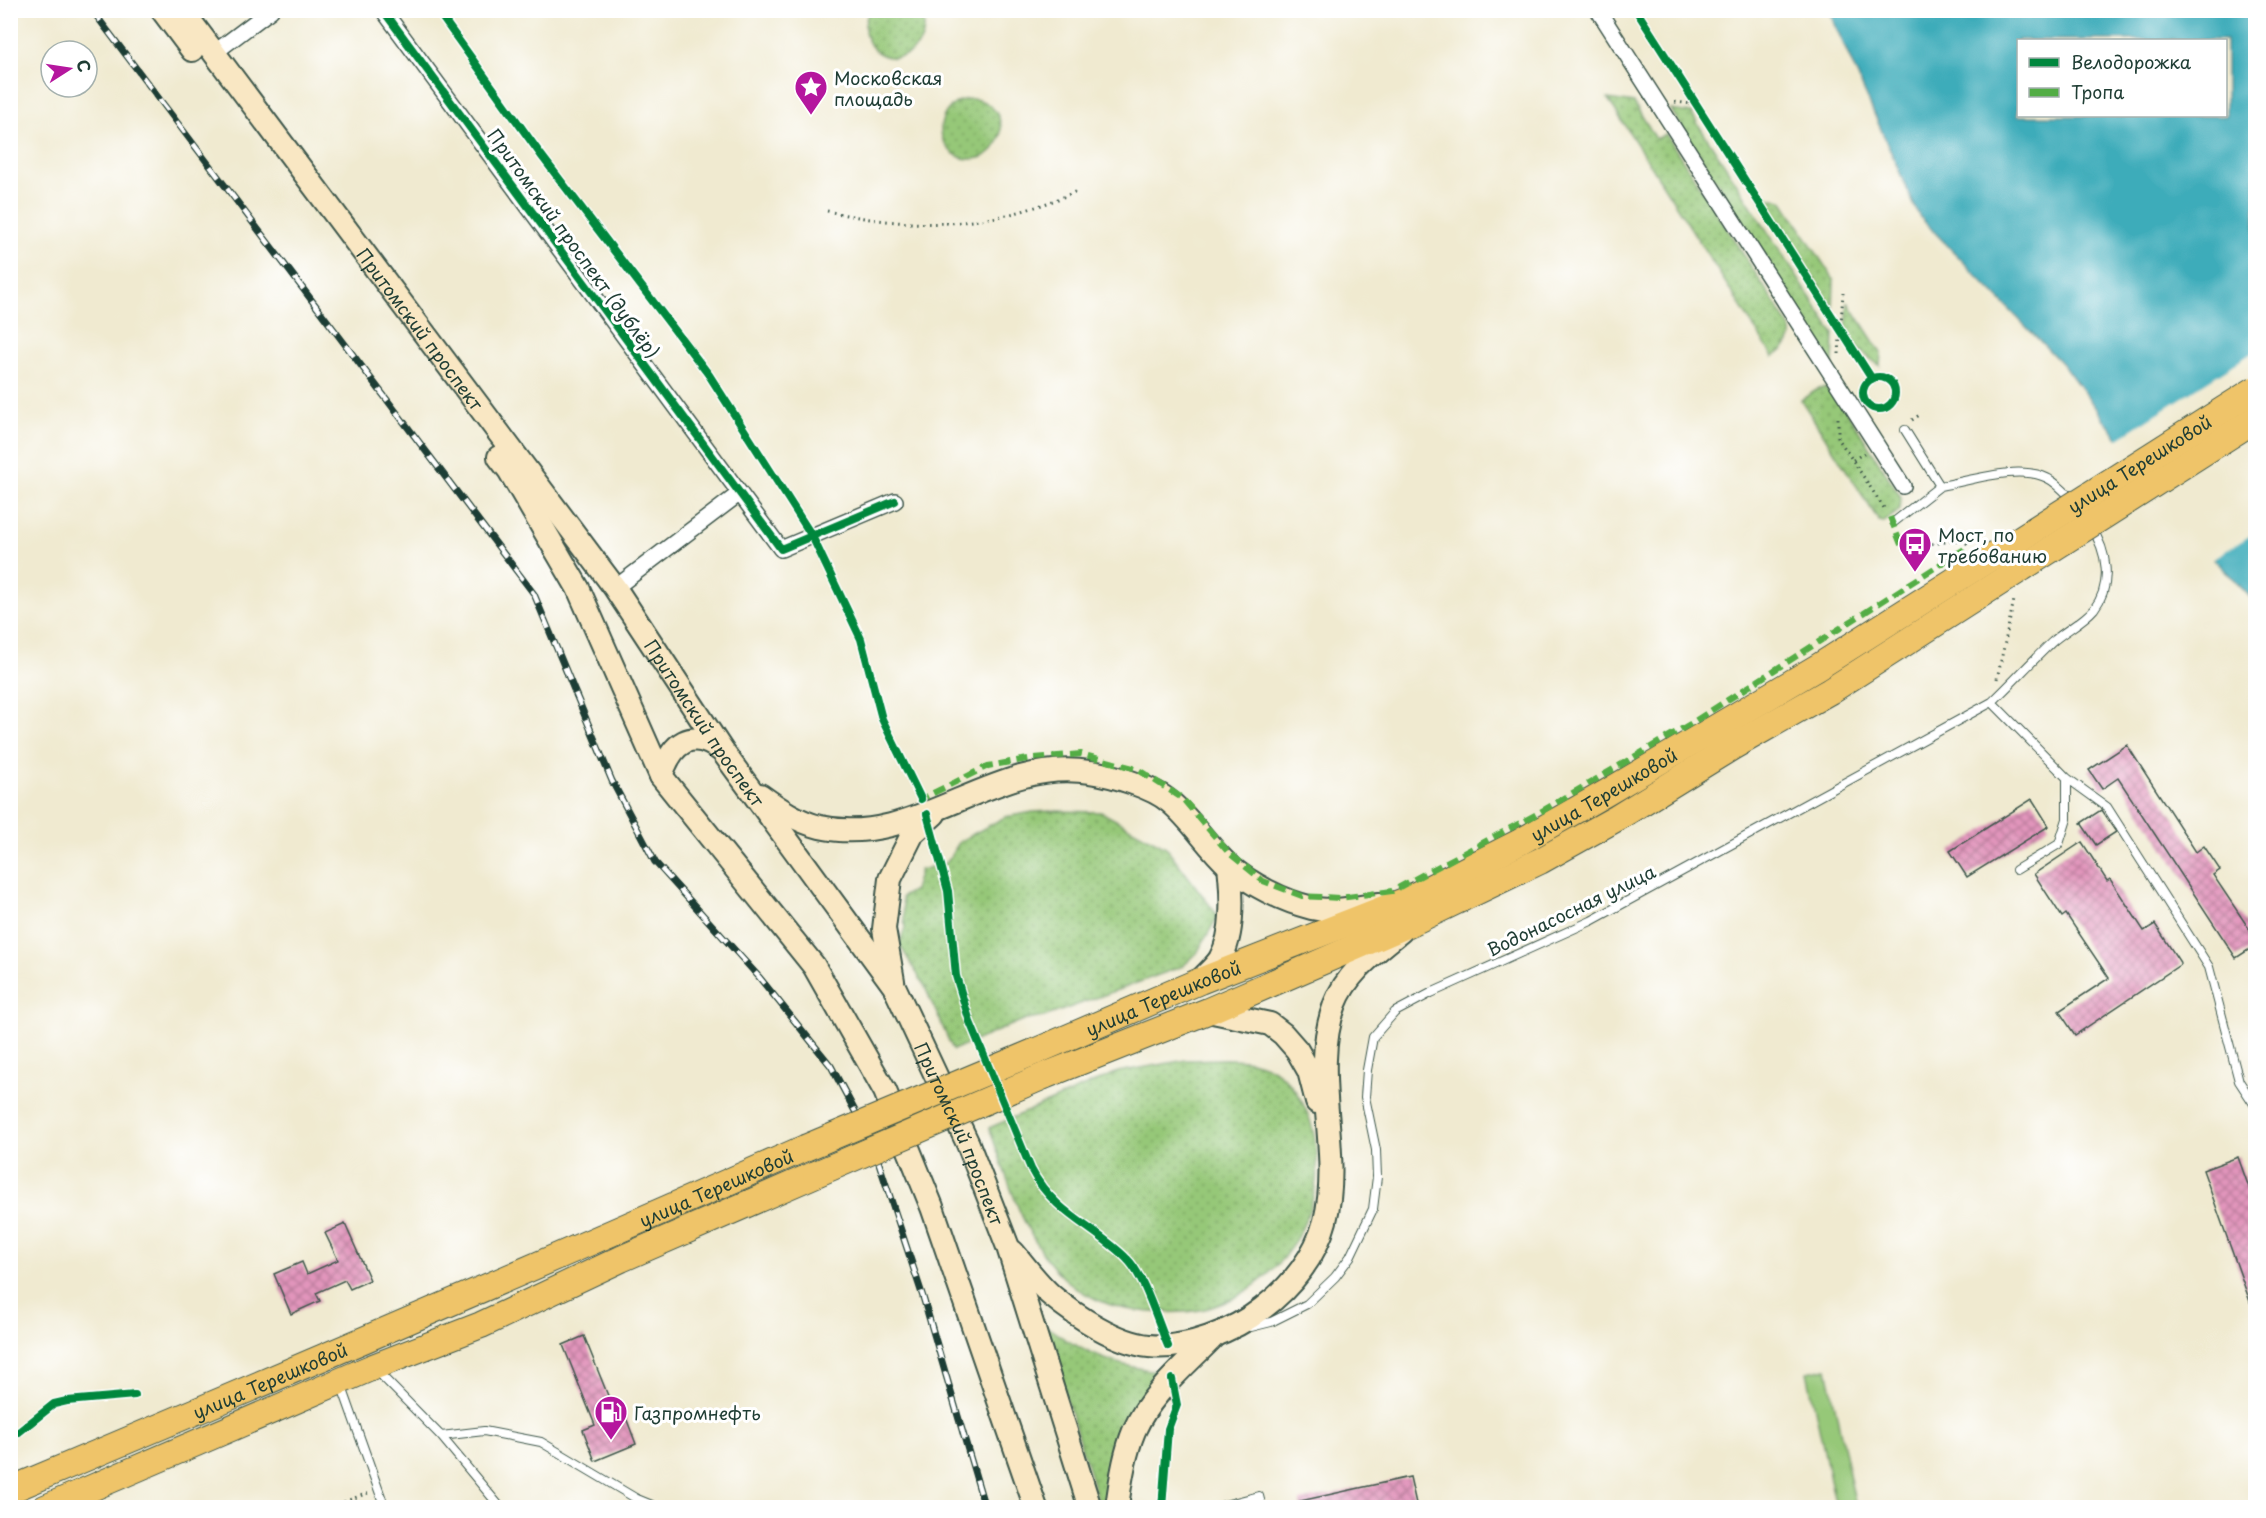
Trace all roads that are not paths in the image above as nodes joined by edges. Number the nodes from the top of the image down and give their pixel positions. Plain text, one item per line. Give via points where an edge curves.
1 (162, 10) edge
2 (182, 10) edge
3 (271, 10) edge
4 (383, 10) edge
5 (1598, 10) edge
6 (214, 53) junction
7 (2256, 389) edge
8 (2256, 419) edge
9 (1905, 430) dead end
10 (1903, 486) dead end
11 (1940, 486) junction
12 (740, 494) junction
13 (895, 501) dead end
14 (2078, 507) dead end
15 (2084, 517) dead end
16 (1894, 522) dead end
17 (615, 588) junction
18 (1992, 702) junction
19 (723, 752) junction
20 (661, 776) junction
21 (2067, 778) junction
22 (749, 788) junction
23 (940, 809) junction
24 (1229, 865) junction
25 (2016, 870) dead end
26 (1409, 911) junction
27 (1200, 981) junction
28 (894, 986) junction
29 (1208, 1011) junction
30 (2256, 1107) edge
31 (1329, 1147) junction
32 (1008, 1247) junction
33 (1214, 1336) junction
34 (373, 1367) junction
35 (340, 1381) junction
36 (441, 1436) junction
37 (10, 1490) edge
38 (45, 1508) edge
39 (385, 1508) edge
40 (501, 1508) edge
41 (659, 1508) edge
42 (1036, 1508) edge
43 (1090, 1508) edge
44 (1117, 1508) edge
45 (1212, 1508) edge
46 (1262, 1508) edge

1 - 20 main road, Притомский проспект via 509,470 578,588
2 - 6 main road, Притомский проспект
3 - 6 street
4 - 12 street, Притомский проспект (дублёр)
5 - 10 street
6 - 17 main road, Притомский проспект
7 - 26 main road, улица Терешковой, bridge via 1818,667
8 - 26 main road, улица Терешковой, bridge via 1830,691 1617,818 1540,861
9 - 11 lane
11 - 14 lane via 2024,472 2048,478
11 - 16 lane
12 - 13 street, Притомский проспект (дублёр) via 781,549
12 - 17 street
15 - 18 lane, Водонасосная улица via 2097,536 2107,564 2105,588 2094,609 2053,641
17 - 19 main road, Притомский проспект
18 - 21 lane
18 - 33 lane, Водонасосная улица via 1591,921 1395,1012 1373,1037 1365,1097 1376,1150 1377,1178 1373,1209 1350,1257 1307,1304 1271,1322
19 - 20 main road via 697,738 686,741 665,762
19 - 22 main road, Притомский проспект
20 - 42 main road, Притомский проспект via 814,966 885,1091 932,1207
21 - 25 lane via 2067,819 2059,844
21 - 30 lane via 2107,807 2209,967 2239,1081
22 - 23 main road via 803,821 828,828 861,829
22 - 28 main road, Притомский проспект
23 - 24 main road via 1009,778 1054,770 1089,771 1126,780 1168,800
23 - 28 main road via 913,832 891,879 884,929
24 - 26 main road via 1271,893 1313,908
24 - 27 main road via 1233,899 1229,931 1220,959
26 - 27 main road, улица Терешковой
26 - 29 main road, улица Терешковой
26 - 31 main road via 1353,972 1335,1002 1325,1038
27 - 37 main road, улица Терешковой, bridge
28 - 32 main road, Притомский проспект via 968,1144
29 - 31 main road via 1270,1024 1283,1034 1309,1071
29 - 34 main road, улица Терешковой, bridge via 1044,1076 621,1259 481,1325
31 - 33 main road via 1325,1222 1310,1256 1284,1292 1247,1321
32 - 33 main road via 1051,1295 1078,1316 1114,1335 1148,1346
32 - 43 main road, Притомский проспект
33 - 44 main road via 1149,1405 1135,1429
34 - 35 main road, улица Терешковой
34 - 36 lane
35 - 38 main road, улица Терешковой
35 - 39 lane
36 - 40 lane
36 - 41 lane via 484,1431 541,1442
45 - 46 lane via 1259,1496

